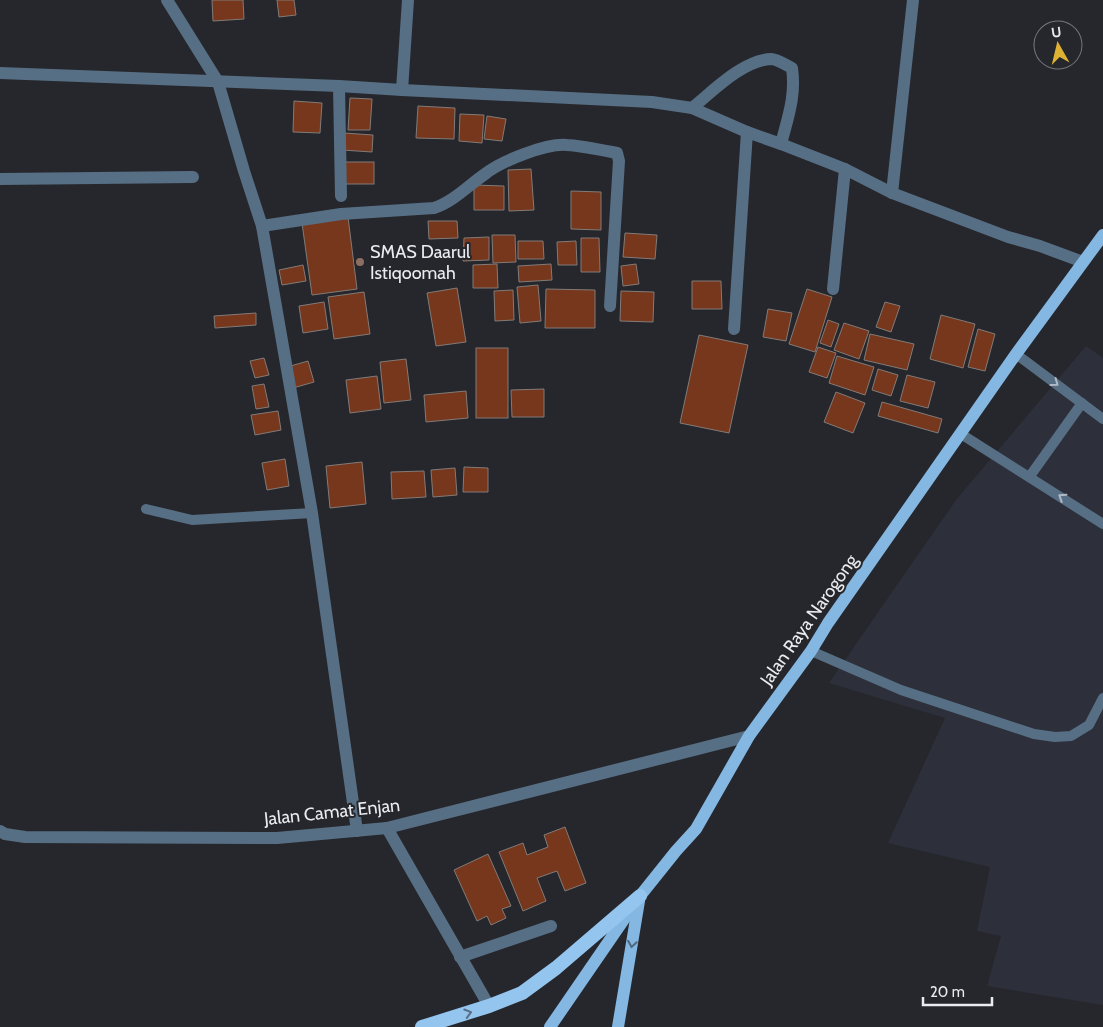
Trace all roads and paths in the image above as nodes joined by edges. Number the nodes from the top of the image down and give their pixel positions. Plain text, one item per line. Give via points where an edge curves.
1 (167, 0) edge
2 (408, 0) edge
3 (913, 0) edge
4 (0, 73) edge
5 (218, 82) junction
6 (339, 86) junction
7 (402, 90) junction
8 (692, 108) junction
9 (747, 132) junction
10 (781, 144) junction
11 (845, 169) junction
12 (193, 177) dead end
13 (0, 179) edge
14 (892, 193) junction
15 (341, 196) dead end
16 (262, 226) junction
17 (1103, 235) edge
18 (1083, 262) junction
19 (833, 289) dead end
20 (610, 306) dead end
21 (734, 329) dead end
22 (1016, 354) junction
23 (1082, 403) junction
24 (1103, 419) edge
25 (961, 434) junction
26 (1030, 476) junction
27 (146, 509) dead end
28 (312, 513) junction
29 (1103, 524) edge
30 (812, 651) junction
31 (1103, 698) edge
32 (748, 736) junction
33 (387, 828) junction
34 (0, 831) edge
35 (358, 831) junction
36 (640, 896) junction
37 (551, 926) dead end
38 (460, 957) junction
39 (489, 1006) junction
40 (422, 1027) edge
41 (550, 1027) edge
42 (618, 1027) edge

1 - 5 street
2 - 7 street
3 - 14 street
4 - 5 street
5 - 6 street
5 - 16 street
6 - 7 street
6 - 15 street
7 - 8 street via 652,102
8 - 9 street
8 - 10 street via 741,69 772,59 792,68 794,83 794,98
9 - 10 street
9 - 21 street
10 - 11 street
11 - 14 street
11 - 19 street
12 - 13 street
14 - 18 street
16 - 20 street via 341,214 443,205 493,167 510,158 551,146 565,144 612,152 617,154 619,161
16 - 28 street
17 - 18 main road, Jalan Raya Narogong
18 - 22 main road, Jalan Raya Narogong
22 -> 23 lane
22 - 25 main road, Jalan Raya Narogong
23 - 24 lane
23 - 26 lane
25 - 26 lane
25 - 30 main road, Jalan Raya Narogong via 828,623
29 -> 26 lane
27 - 28 lane via 192,520
28 - 35 street
30 - 31 lane via 901,690 1034,734 1070,736 1088,725
30 - 32 main road, Jalan Raya Narogong
32 - 33 street, Jalan Camat Enjan
32 - 36 main road, Jalan Raya Narogong via 696,829
33 - 35 street, Jalan Camat Enjan
33 - 38 street
34 - 35 street, Jalan Camat Enjan via 25,837 248,838
36 - 39 highway via 529,988
36 - 41 main road, Jalan Raya Narogong
36 -> 42 main road
37 - 38 street
38 - 39 street
40 -> 39 highway

